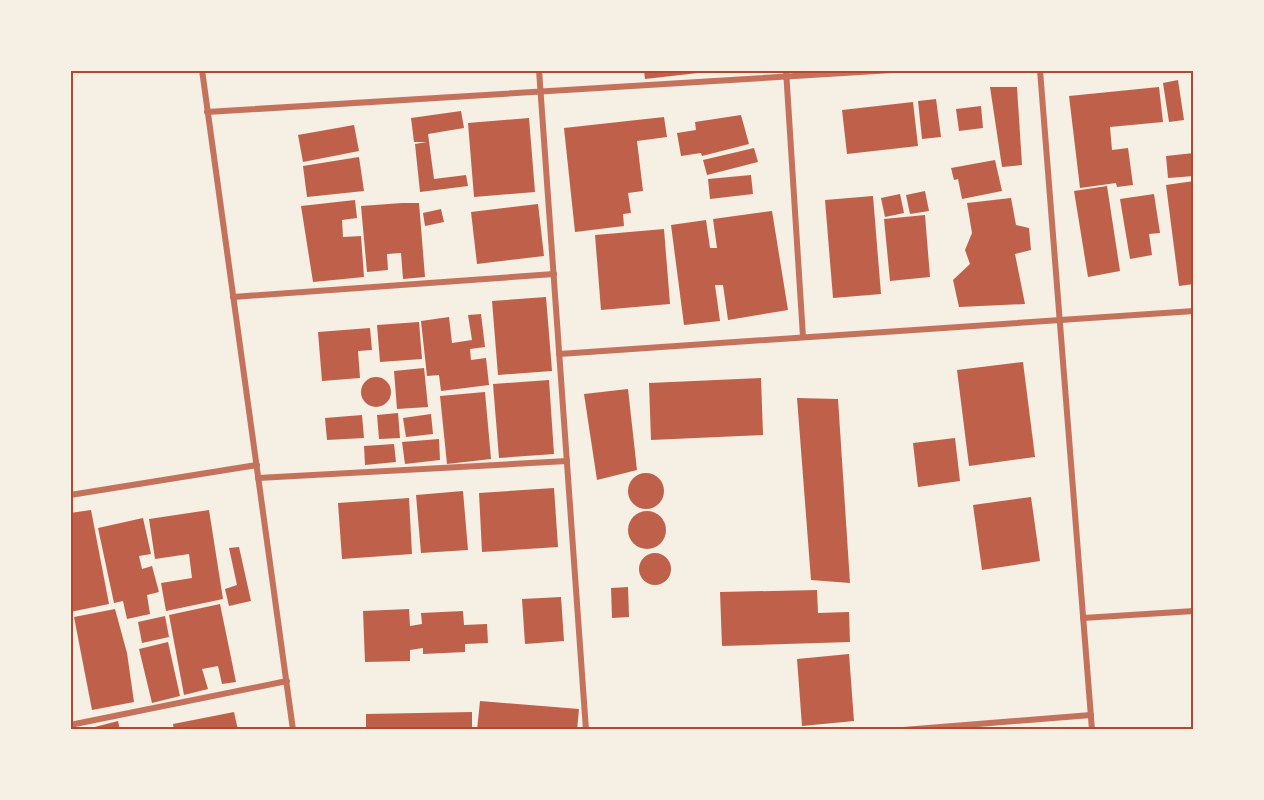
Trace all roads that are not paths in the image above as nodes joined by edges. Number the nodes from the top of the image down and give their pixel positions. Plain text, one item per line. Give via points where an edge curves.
1 (202, 70) edge
2 (539, 70) edge
3 (893, 70) edge
4 (1040, 70) edge
5 (786, 74) edge
6 (541, 92) junction
7 (207, 112) junction
8 (554, 274) junction
9 (233, 297) junction
10 (1194, 311) edge
11 (1059, 320) junction
12 (803, 337) junction
13 (560, 354) junction
14 (567, 461) junction
15 (256, 465) junction
16 (258, 478) junction
17 (70, 495) edge
18 (1194, 611) edge
19 (1083, 618) junction
20 (287, 681) junction
21 (1091, 715) junction
22 (70, 725) edge
23 (293, 729) edge
24 (586, 729) edge
25 (903, 729) edge
26 (1092, 729) edge

1 - 7 street
2 - 6 street
3 - 5 street
4 - 11 street
5 - 6 street
5 - 12 street
6 - 7 street
6 - 8 street
7 - 9 street
8 - 9 street
8 - 13 street
9 - 15 street
10 - 11 street
11 - 12 street
11 - 19 street
12 - 13 street
13 - 14 street
14 - 16 street
14 - 24 street
15 - 16 street
15 - 17 street
16 - 20 street
18 - 19 street
19 - 21 street
20 - 22 street
20 - 23 street
21 - 25 street
21 - 26 street

